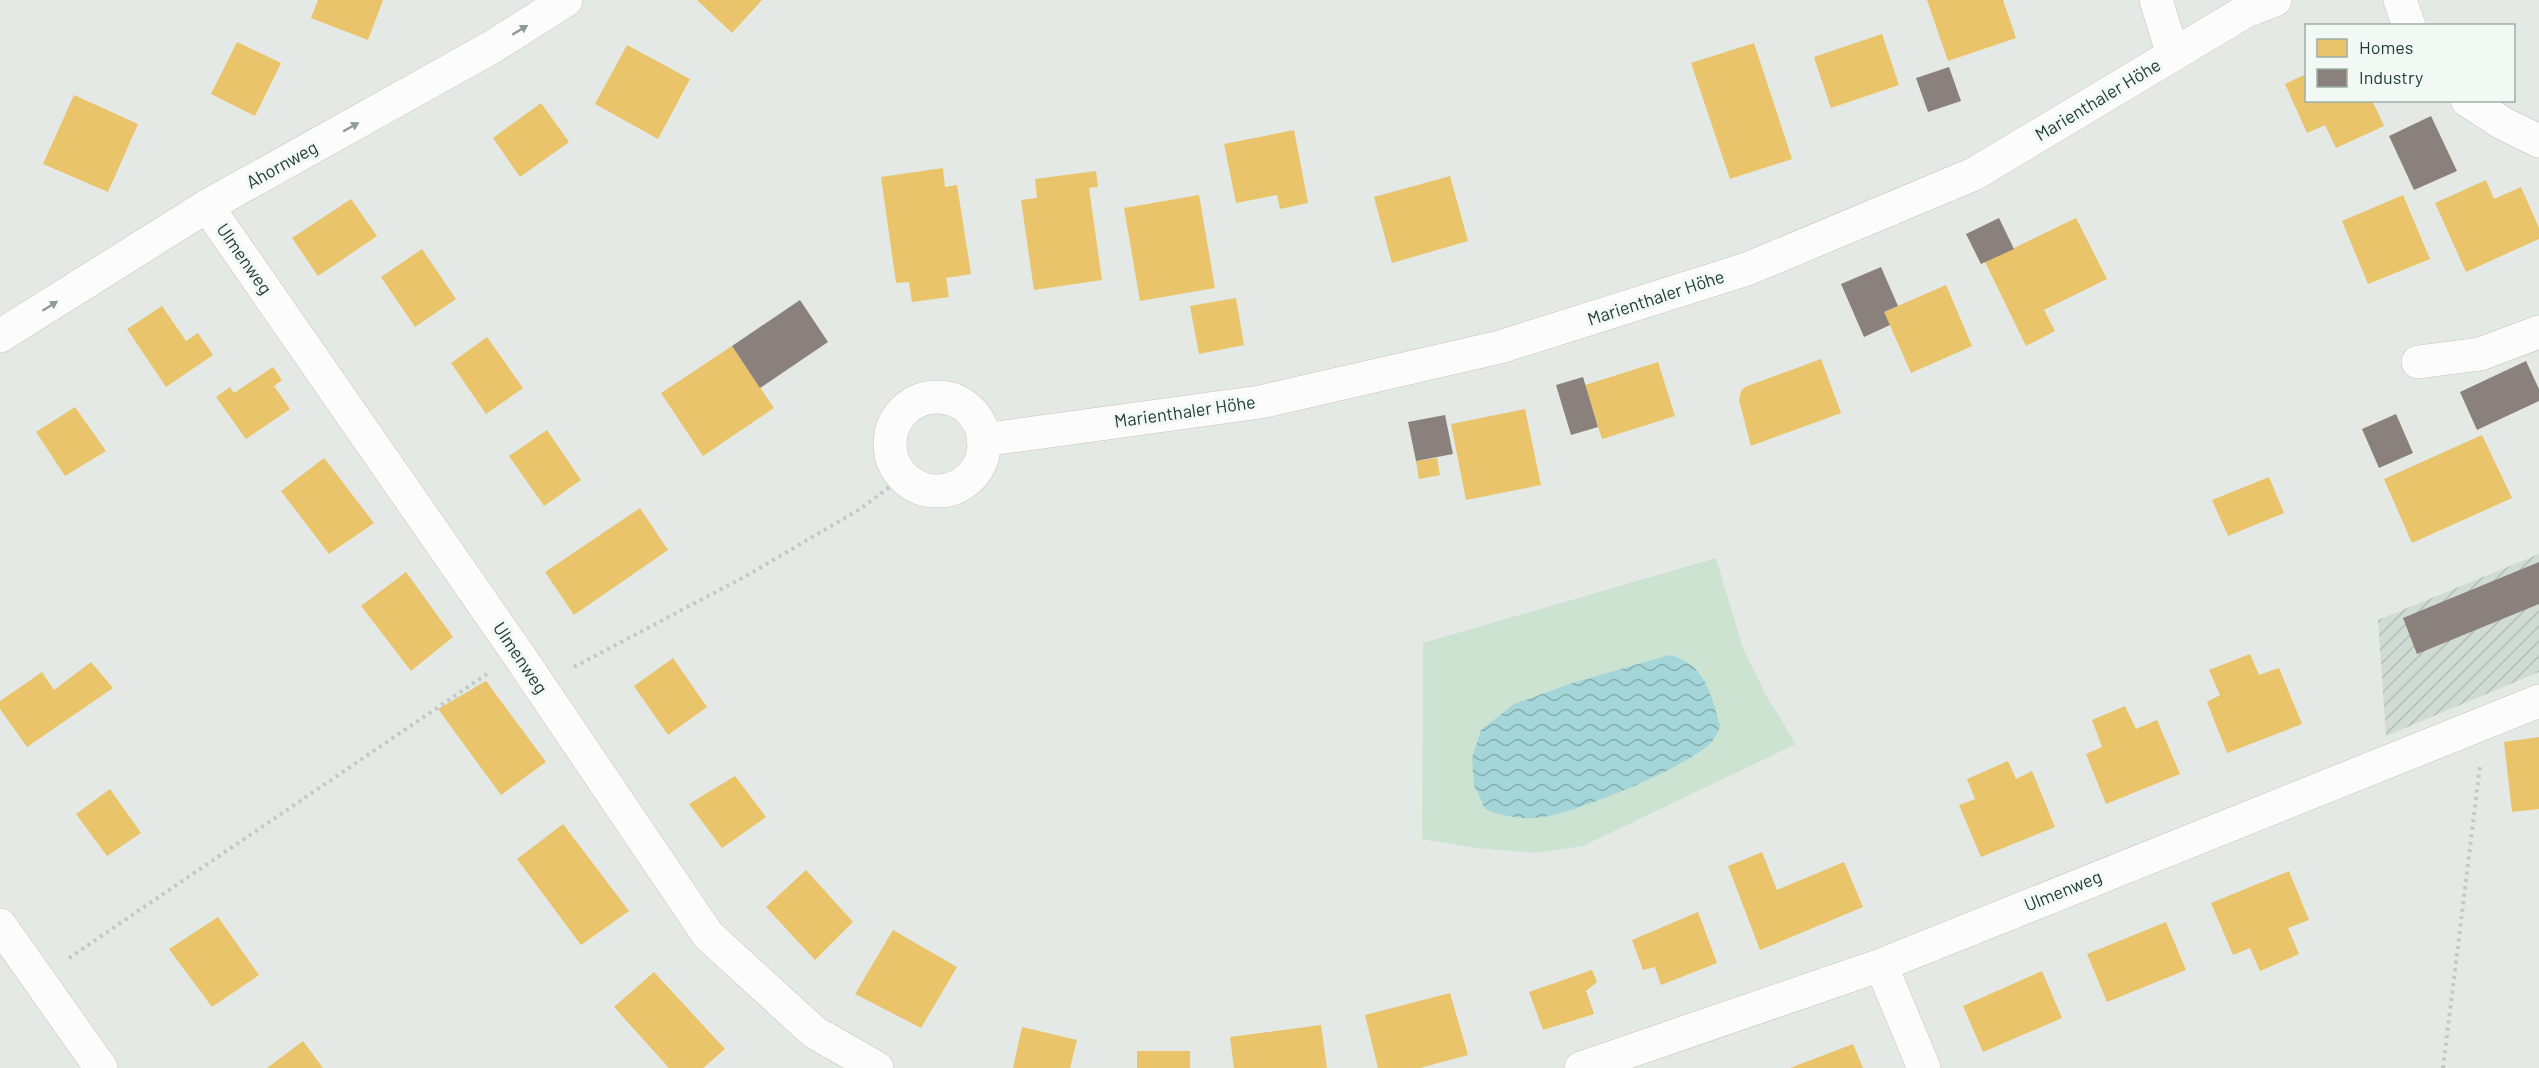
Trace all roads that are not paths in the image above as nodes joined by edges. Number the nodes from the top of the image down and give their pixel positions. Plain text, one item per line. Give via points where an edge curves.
1 (566, 0) edge
2 (2156, 0) edge
3 (2275, 0) edge
4 (2400, 0) edge
5 (2408, 24) edge
6 (2173, 55) junction
7 (2470, 102) edge
8 (2539, 141) edge
9 (207, 206) junction
10 (2539, 332) edge
11 (0, 336) edge
12 (2418, 362) dead end
13 (983, 440) junction
14 (2539, 701) edge
15 (0, 925) edge
16 (1881, 965) junction
17 (101, 1068) edge
18 (877, 1068) edge
19 (1581, 1068) edge
20 (1924, 1068) edge

9 -> 1 street, Ahornweg via 462,64
2 - 6 street
3 - 6 street, Marienthaler Höhe via 2246,11
4 - 5 street
6 - 13 street, Marienthaler Höhe via 1974,174 1747,269 1500,347 1283,397
7 - 8 street
11 -> 9 street, Ahornweg
9 - 18 street, Ulmenweg via 708,935 814,1032
10 - 12 street via 2480,354
13 - 13 street via 982,456 975,471 948,490 916,487 894,464 890,448 891,431 898,417 910,405 941,397 970,411 980,424
14 - 16 street, Ulmenweg
15 - 17 street
16 - 19 street, Ulmenweg
16 - 20 street

